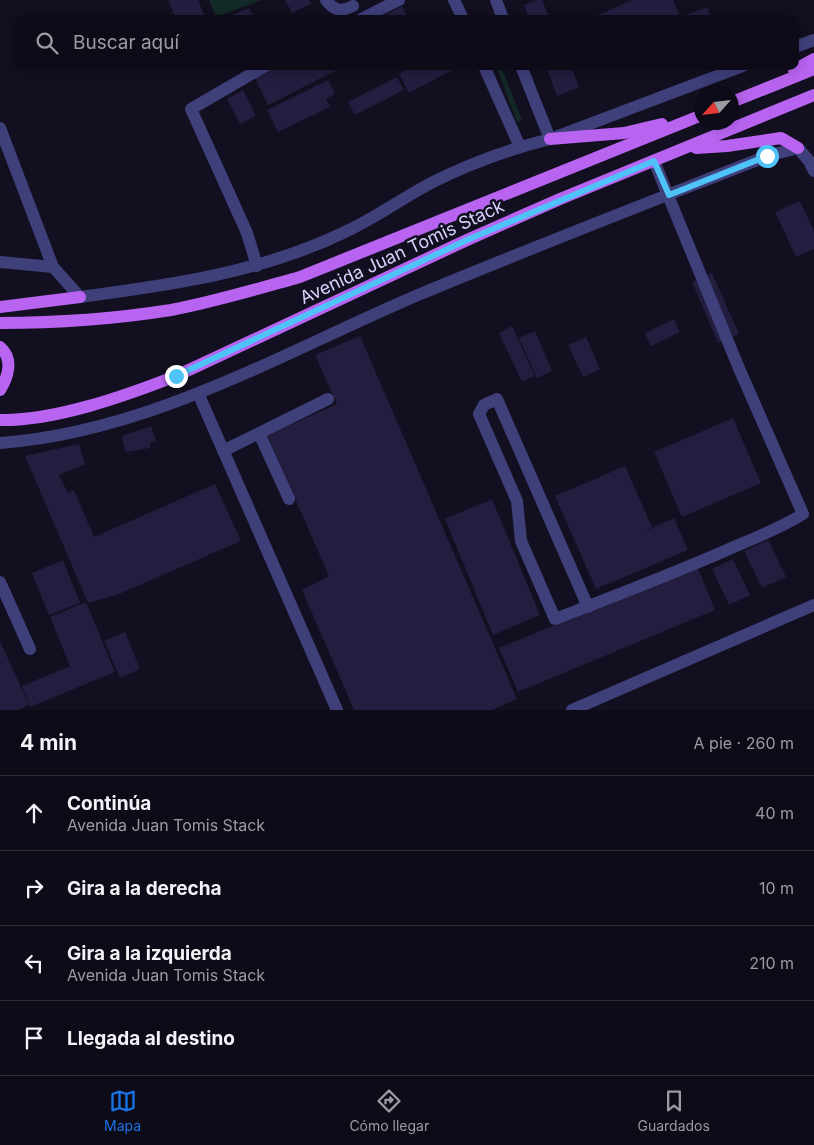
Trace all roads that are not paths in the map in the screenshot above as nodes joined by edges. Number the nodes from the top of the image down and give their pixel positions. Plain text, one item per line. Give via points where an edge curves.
1 (326, 0) edge
2 (334, 0) edge
3 (399, 0) edge
4 (454, 0) edge
5 (496, 0) edge
6 (356, 3) edge
7 (333, 15) edge
8 (369, 15) edge
9 (460, 15) edge
10 (502, 15) edge
11 (814, 40) edge
12 (799, 46) edge
13 (814, 59) edge
14 (799, 67) edge
15 (814, 69) edge
16 (258, 70) edge
17 (486, 70) edge
18 (523, 70) edge
19 (732, 70) edge
20 (793, 70) edge
21 (814, 95) edge
22 (739, 99) edge
23 (739, 99) edge
24 (694, 116) edge
25 (694, 117) edge
26 (1, 136) edge
27 (550, 139) junction
28 (520, 147) junction
29 (689, 148) junction
30 (798, 148) junction
31 (654, 161) junction
32 (814, 172) edge
33 (669, 195) junction
34 (0, 262) edge
35 (257, 266) junction
36 (54, 267) junction
37 (80, 298) junction
38 (0, 307) edge
39 (0, 323) edge
40 (0, 347) edge
41 (0, 390) edge
42 (198, 393) junction
43 (328, 399) dead end
44 (0, 420) edge
45 (260, 433) junction
46 (0, 443) edge
47 (223, 450) junction
48 (289, 499) dead end
49 (0, 582) edge
50 (814, 605) edge
51 (588, 607) junction
52 (30, 649) dead end
53 (337, 710) edge
54 (572, 710) edge

1 - 6 street via 341,11
1 - 7 street
2 - 6 street via 340,6
3 - 8 street
4 - 9 street
5 - 10 street
11 - 12 street
13 - 14 main road
15 - 23 main road
16 - 35 street via 191,109 247,233
17 - 28 street
18 - 27 street
19 - 27 street
20 - 22 main road
21 - 29 main road, Avenida Juan Tomis Stack
24 - 27 main road via 624,133
25 - 39 main road, Avenida Juan Tomis Stack via 300,277 171,310 82,320
26 - 36 street
27 - 28 street
28 - 35 street via 434,182 347,231
29 - 30 main road via 781,138
29 - 31 main road, Avenida Juan Tomis Stack
30 - 32 street
30 - 33 street via 767,156
31 - 33 street
31 - 44 main road, Avenida Juan Tomis Stack via 467,240 176,376 88,406 19,421
33 - 42 street via 417,296
33 - 51 street via 738,366 803,514 788,524 705,560
34 - 36 street
35 - 37 street via 178,284
36 - 37 street
37 - 38 main road
40 - 41 main road via 9,364 7,378
42 - 46 street via 77,433
42 - 47 street
43 - 45 street
45 - 47 street
45 - 48 street
47 - 53 street
49 - 52 street
50 - 54 street
51 - 51 street via 555,619 521,542 517,501 479,414 484,405 497,399

